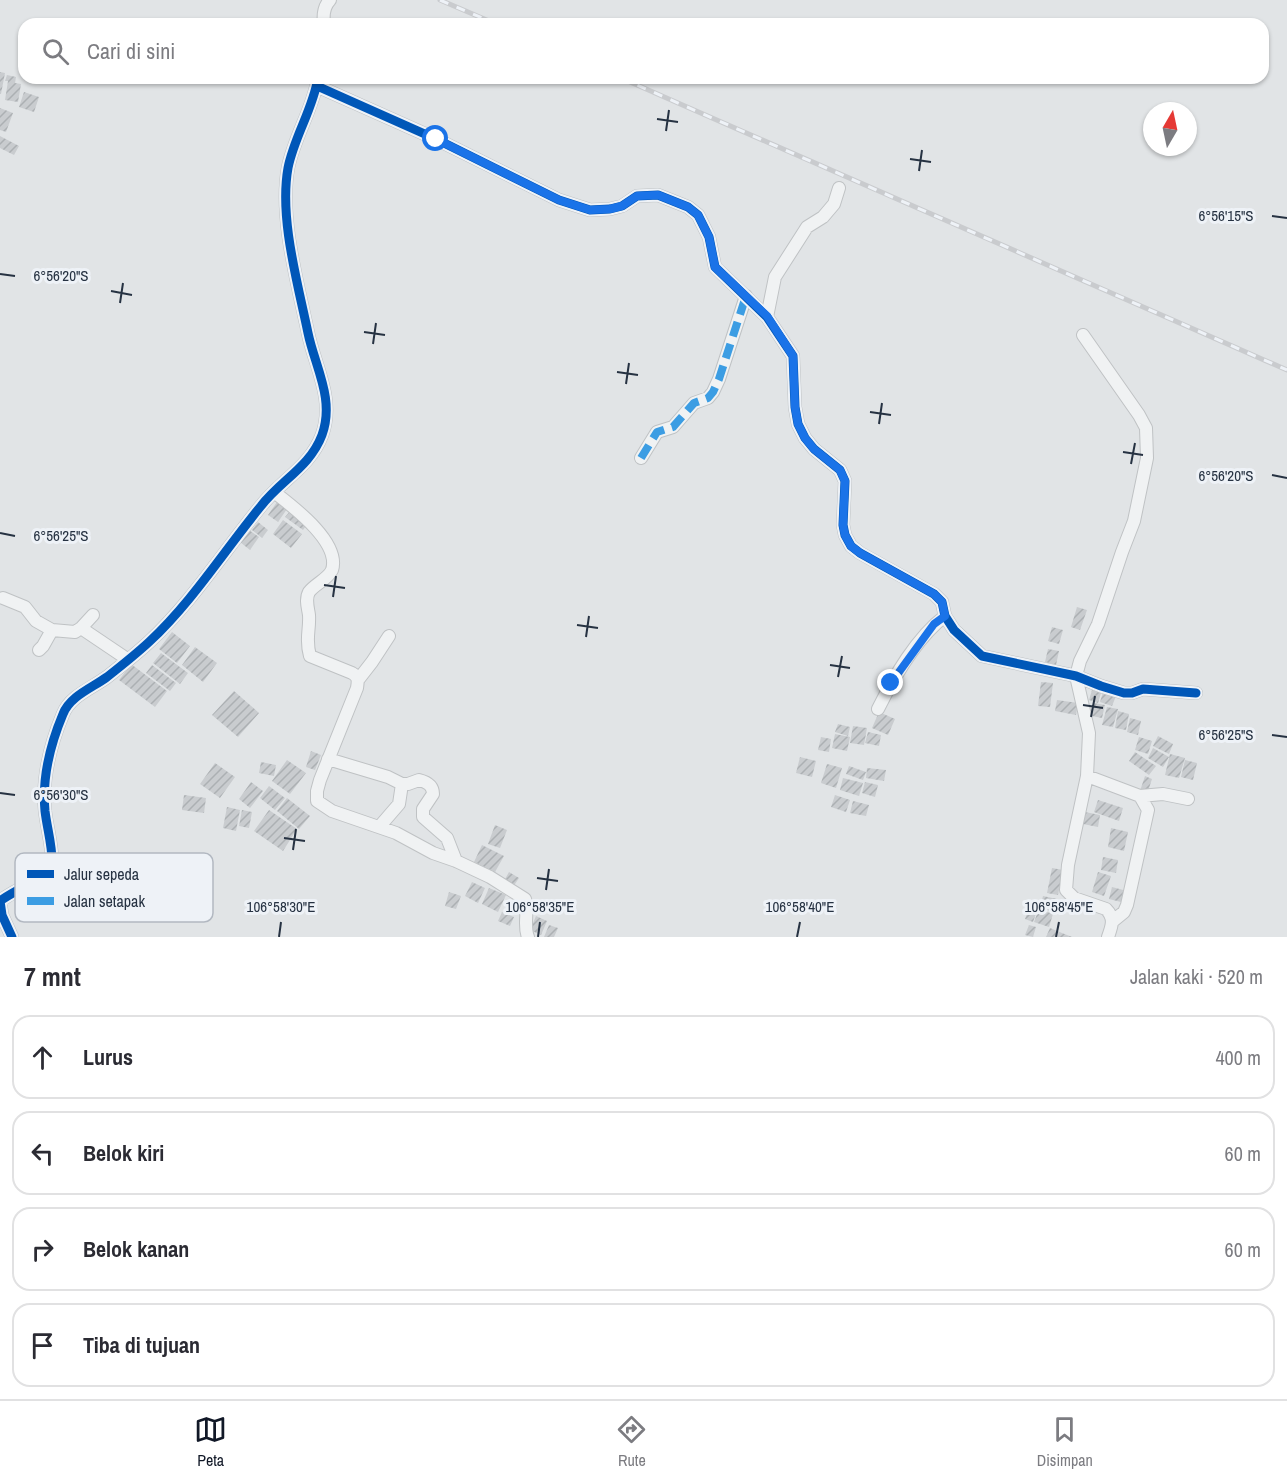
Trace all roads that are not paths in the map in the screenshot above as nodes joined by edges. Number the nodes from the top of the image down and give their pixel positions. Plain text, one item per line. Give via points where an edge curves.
1 (330, 0) edge
2 (323, 18) edge
3 (316, 84) edge
4 (321, 84) edge
5 (839, 188) dead end
6 (746, 296) junction
7 (767, 316) junction
8 (1083, 335) dead end
9 (641, 458) dead end
10 (274, 492) junction
11 (3, 598) dead end
12 (93, 615) dead end
13 (945, 616) junction
14 (81, 627) junction
15 (52, 630) junction
16 (389, 636) dead end
17 (39, 650) dead end
18 (127, 659) junction
19 (1076, 676) junction
20 (358, 680) junction
21 (1196, 693) dead end
22 (878, 709) dead end
23 (328, 759) junction
24 (1087, 776) junction
25 (402, 784) junction
26 (1140, 796) junction
27 (1188, 799) dead end
28 (380, 826) junction
29 (52, 853) edge
30 (456, 861) junction
31 (15, 890) edge
32 (0, 902) edge
33 (1113, 921) junction
34 (12, 937) edge
35 (528, 937) edge
36 (1108, 937) edge

1 - 2 street
3 - 10 street via 288,167 285,197 297,281 326,392 326,414 311,456
4 - 6 street via 569,203 590,210 610,209 637,196 658,195 688,207 698,215 709,237 715,267
5 - 7 street via 834,204 807,227 775,277
6 - 7 street
6 - 9 street via 713,392 694,403 673,427 657,432
7 - 13 street via 793,356 798,424 814,449 840,470 845,481 843,525 851,546 934,594 942,602
8 - 19 street via 1139,415 1148,442 1134,520
10 - 18 street via 190,598
10 - 20 street via 309,520 330,552 330,573 307,598 310,656 352,673
11 - 15 street via 25,607 36,621
12 - 14 street
13 - 19 street via 982,656
13 - 22 street via 934,624 899,670
14 - 15 street via 75,632
14 - 18 street
15 - 17 street
16 - 20 street
18 - 29 street via 73,700 63,713 44,789
19 - 21 street via 1124,693 1143,689
19 - 24 street via 1089,733
20 - 23 street
23 - 25 street
23 - 28 street via 317,801 332,811
24 - 26 street
24 - 33 street via 1066,890 1074,898 1106,909
25 - 28 street via 399,804
25 - 30 street via 419,780 432,786 433,794 422,814 447,838
26 - 27 street via 1163,794
26 - 33 street via 1148,810 1130,896 1124,912
28 - 30 street
30 - 35 street via 525,899
31 - 32 street
32 - 34 street
33 - 36 street

